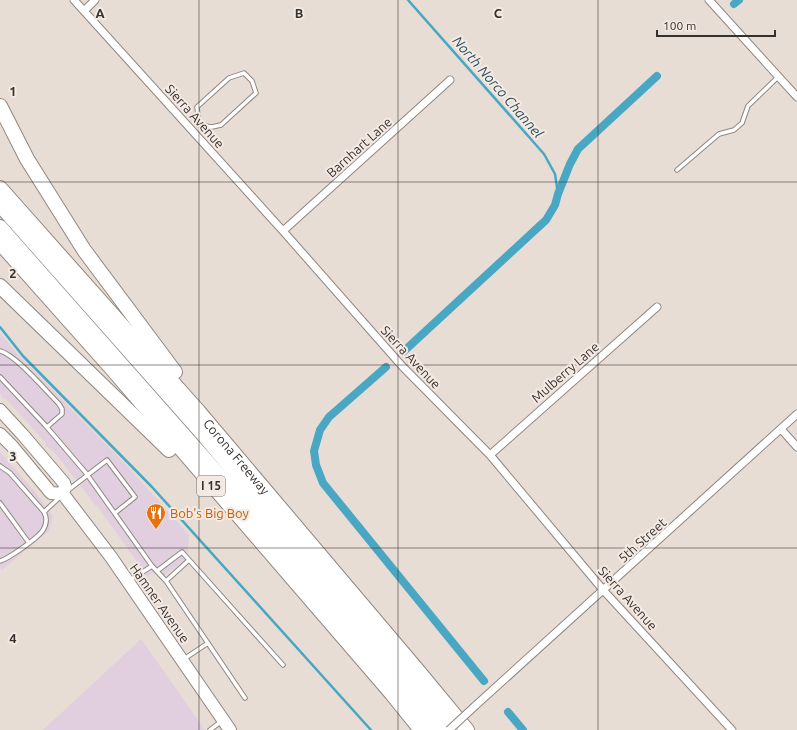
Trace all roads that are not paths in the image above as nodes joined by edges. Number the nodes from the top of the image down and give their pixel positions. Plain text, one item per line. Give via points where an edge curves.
1 (74, 0) edge
2 (95, 0) edge
3 (709, 0) edge
4 (84, 11) junction
5 (778, 76) junction
6 (450, 80) dead end
7 (797, 97) edge
8 (0, 106) edge
9 (199, 125) junction
10 (193, 131) junction
11 (677, 170) dead end
12 (0, 188) edge
13 (0, 205) edge
14 (0, 228) edge
15 (283, 231) junction
16 (0, 243) edge
17 (0, 286) edge
18 (657, 307) dead end
19 (0, 351) edge
20 (0, 377) edge
21 (0, 410) edge
22 (199, 412) junction
23 (797, 414) edge
24 (47, 427) junction
25 (781, 429) junction
26 (0, 434) edge
27 (797, 447) edge
28 (490, 455) junction
29 (0, 466) edge
30 (88, 475) junction
31 (63, 494) junction
32 (0, 504) edge
33 (44, 512) junction
34 (115, 513) junction
35 (29, 543) junction
36 (262, 545) junction
37 (189, 560) junction
38 (0, 561) edge
39 (152, 566) junction
40 (157, 571) junction
41 (128, 581) junction
42 (166, 581) junction
43 (604, 591) junction
44 (208, 643) junction
45 (182, 660) junction
46 (282, 665) dead end
47 (245, 698) dead end
48 (227, 725) edge
49 (210, 730) edge
50 (421, 730) edge
51 (434, 730) edge
52 (450, 730) edge
53 (467, 730) edge
54 (732, 730) edge

1 - 4 street, Sierra Avenue
2 - 4 street
3 - 5 street
4 - 10 street, Sierra Avenue
5 - 7 street
5 - 11 lane via 748,106 742,123 734,130 719,134
6 - 15 street, Barnhart Lane
8 - 22 highway via 26,159 84,250 173,369
9 - 9 lane via 221,125 256,93 252,81 244,73 230,78 197,106
9 - 10 lane
10 - 15 street, Sierra Avenue
12 - 22 highway, Corona Freeway
13 - 52 highway via 201,432
14 - 51 highway via 272,535
15 - 28 street, Sierra Avenue via 387,350
16 - 36 highway, I 15
17 - 36 highway via 149,429
18 - 28 street, Mulberry Lane
19 - 24 lane via 7,353 22,366 59,404 62,414
20 - 24 lane
21 - 31 main road, Hamner Avenue via 64,483
22 - 53 highway, Corona Freeway
23 - 25 street, 5th Street
24 - 30 lane
25 - 27 street
25 - 43 street, 5th Street
26 - 31 main road via 51,493
28 - 43 street, Sierra Avenue
29 - 33 lane via 10,472
30 - 31 lane
30 - 34 lane
30 - 34 lane via 107,460 135,497
31 - 33 lane
31 - 41 main road, Hamner Avenue
32 - 35 lane
33 - 35 lane via 47,519 43,530
34 - 39 lane
35 - 38 lane
36 - 50 highway, I 15
37 - 40 lane via 182,552
37 - 42 lane
37 - 46 lane
39 - 40 lane
39 - 41 lane
40 - 42 lane
41 - 45 main road, Hamner Avenue
42 - 44 lane
43 - 52 street, 5th Street, bridge
43 - 54 street, Sierra Avenue
44 - 45 lane
44 - 47 lane
45 - 48 main road, Hamner Avenue
48 - 49 lane

